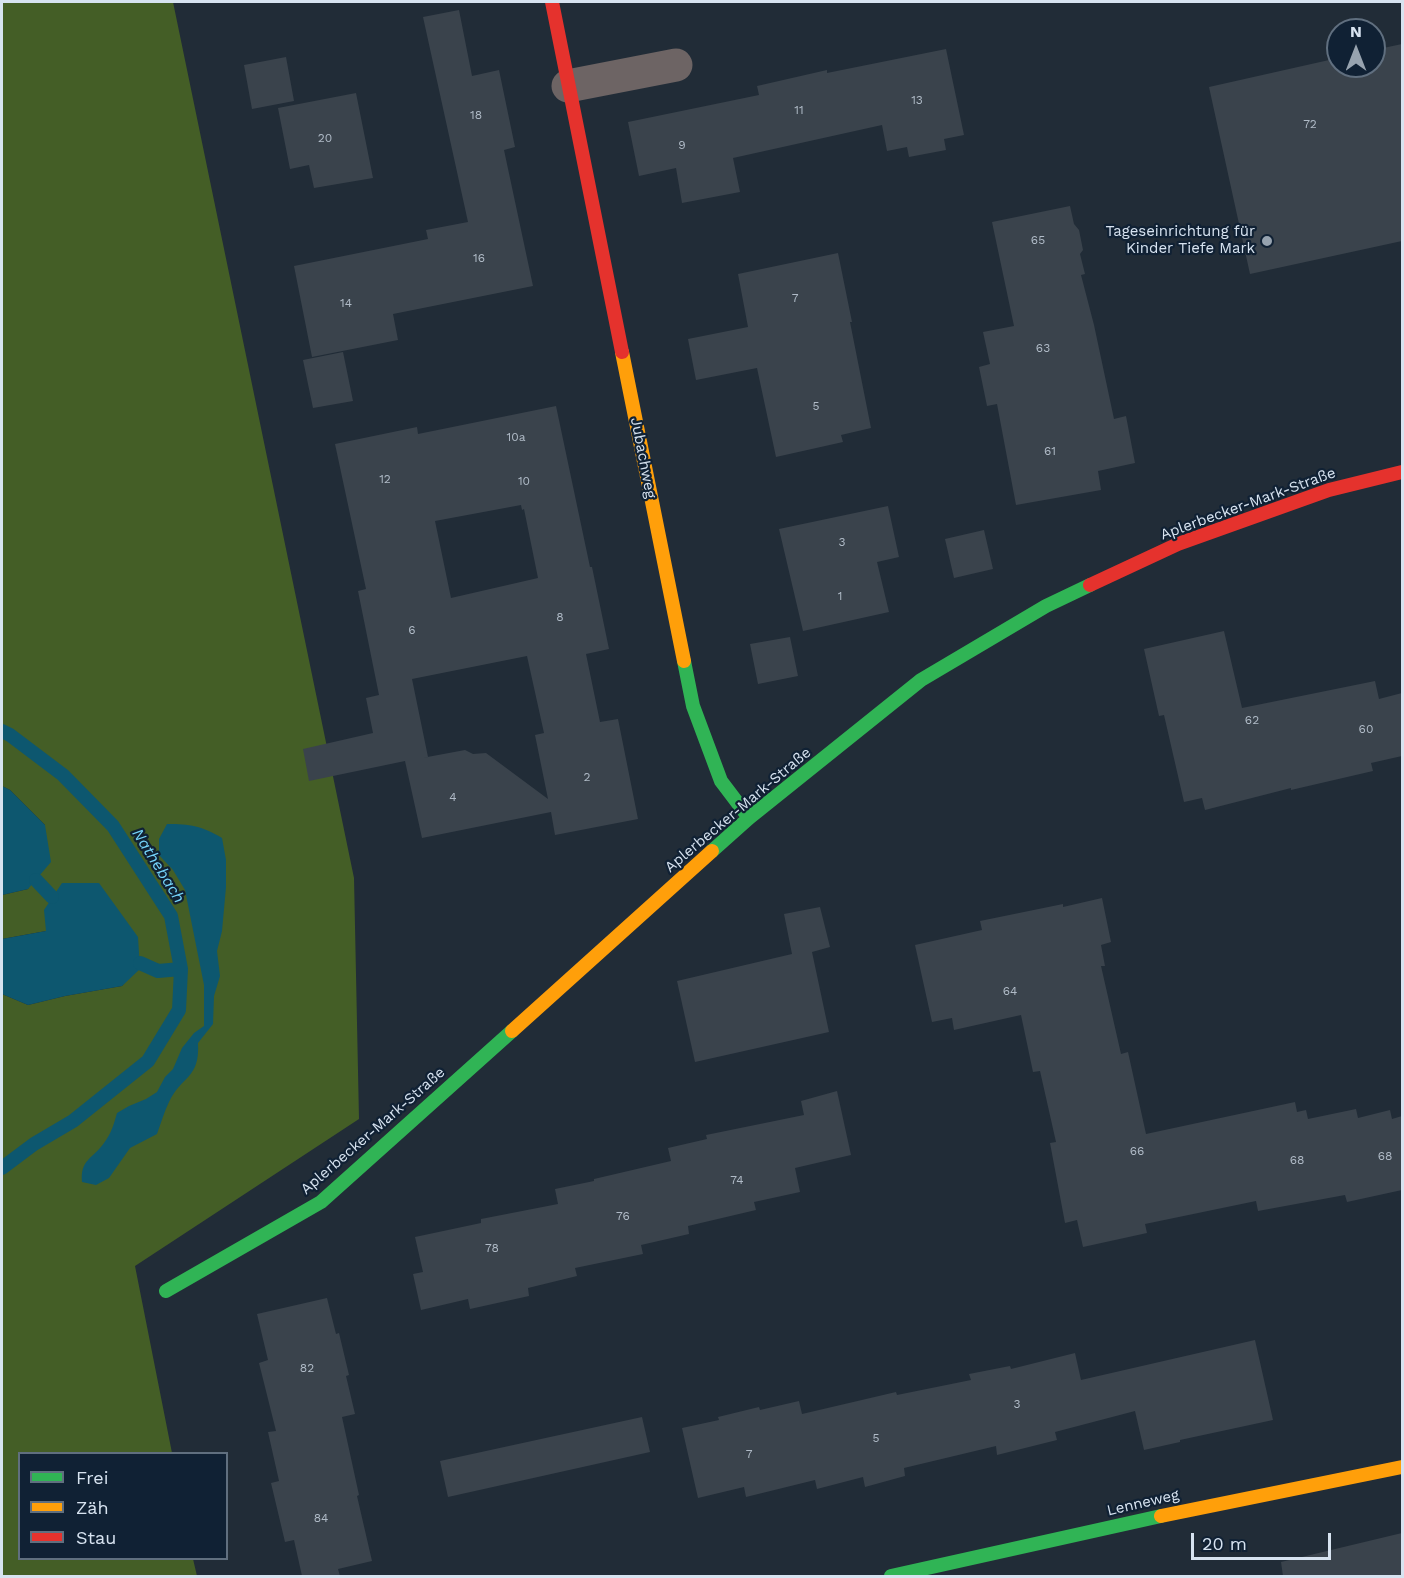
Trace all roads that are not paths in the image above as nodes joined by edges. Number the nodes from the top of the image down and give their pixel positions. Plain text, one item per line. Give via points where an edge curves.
1 (552, 2) edge
2 (676, 65) dead end
3 (568, 86) junction
4 (1402, 472) edge
5 (749, 818) junction
6 (166, 1291) dead end
7 (1402, 1467) edge
8 (891, 1576) edge

1 - 3 street, Jubachweg
2 - 3 street
3 - 5 street, Jubachweg via 693,706 721,781
4 - 5 street, Aplerbecker-Mark-Straße via 1329,490 1178,544 1046,606 921,680
5 - 6 street, Aplerbecker-Mark-Straße via 321,1202
7 - 8 street, Lenneweg

